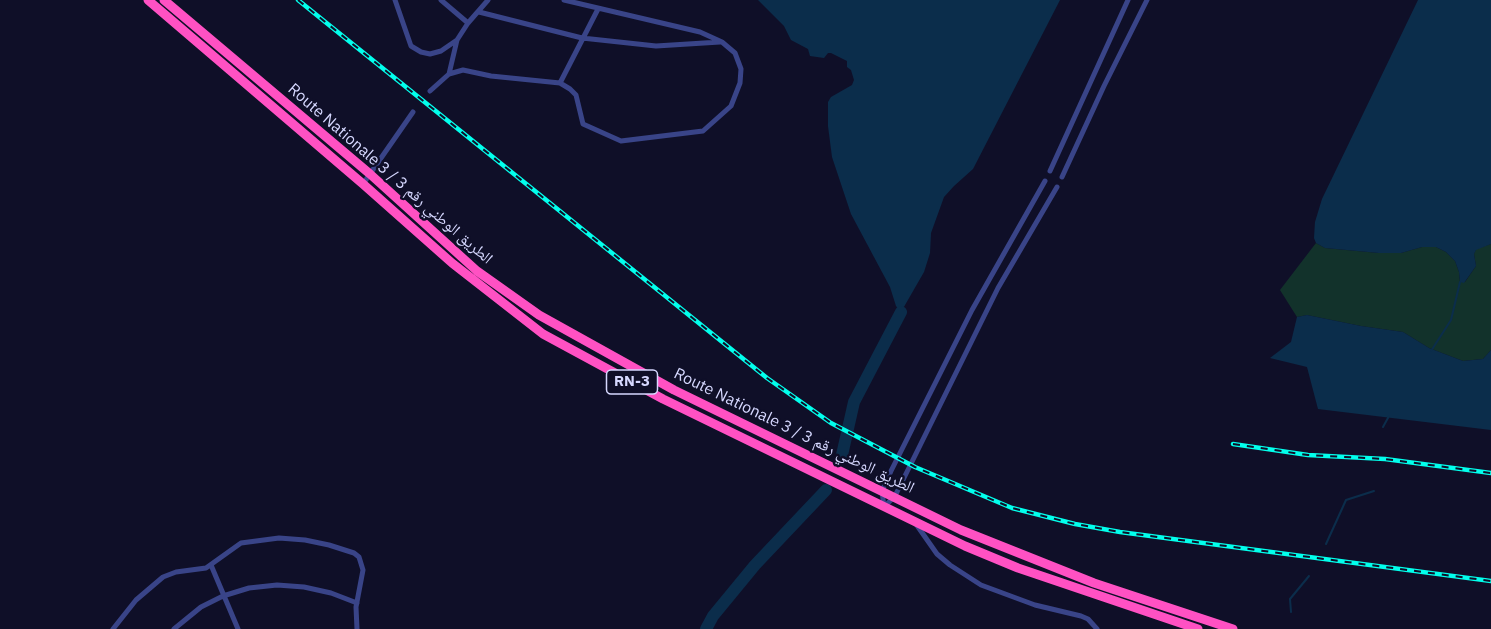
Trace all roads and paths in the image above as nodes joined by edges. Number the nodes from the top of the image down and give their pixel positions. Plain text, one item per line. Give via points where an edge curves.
1 (148, 0) edge
2 (164, 0) edge
3 (395, 0) edge
4 (441, 0) edge
5 (488, 0) edge
6 (564, 0) edge
7 (1128, 0) edge
8 (1147, 0) edge
9 (598, 9) junction
10 (479, 12) junction
11 (468, 23) junction
12 (582, 38) junction
13 (457, 40) junction
14 (722, 42) junction
15 (449, 74) junction
16 (560, 83) junction
17 (430, 92) dead end
18 (413, 112) dead end
19 (1050, 171) dead end
20 (370, 174) junction
21 (1062, 177) dead end
22 (1045, 181) dead end
23 (363, 184) junction
24 (1057, 187) dead end
25 (988, 282) junction
26 (998, 288) junction
27 (951, 352) junction
28 (963, 358) junction
29 (923, 407) junction
30 (936, 412) junction
31 (882, 490) junction
32 (895, 496) junction
33 (884, 507) junction
34 (915, 522) junction
35 (211, 565) junction
36 (223, 596) junction
37 (357, 603) junction
38 (1176, 610) junction
39 (1172, 621) junction
40 (113, 629) edge
41 (174, 629) edge
42 (238, 629) edge
43 (357, 629) edge
44 (1097, 629) edge
45 (1198, 629) edge
46 (1233, 629) edge

1 - 23 highway, Route Nationale 3 / الطريق الوطني رقم 3 / RN-3
2 - 20 highway, Route Nationale 3 / الطريق الوطني رقم 3 / RN-3
3 - 13 street via 411,46 430,54
4 - 11 street
5 - 10 street
6 - 9 street
7 - 19 street
8 - 21 street
9 - 12 street
9 - 14 street via 700,32
10 - 11 street
10 - 12 street
11 - 13 street
12 - 14 street via 656,46
12 - 16 street
13 - 15 street
14 - 16 street via 739,60 740,83 731,106 703,131 621,141 583,124 576,95
15 - 16 street via 463,70
15 - 17 street
18 - 20 street
20 - 23 street
20 - 31 highway, Route Nationale 3 / الطريق الوطني رقم 3 / RN-3 via 477,271 539,315 674,390
22 - 25 street
23 - 33 highway, Route Nationale 3 / الطريق الوطني رقم 3 / RN-3 via 459,270 543,334 663,399
24 - 26 street
25 - 26 street
25 - 27 street
26 - 28 street
27 - 28 street
27 - 29 street
28 - 30 street
29 - 30 street
29 - 31 street
30 - 32 street
31 - 32 highway, Route Nationale 3 / الطريق الوطني رقم 3 / RN-3
31 - 33 street
32 - 33 street
32 - 38 highway, Route Nationale 3 / الطريق الوطني رقم 3 / RN-3 via 1023,556
33 - 34 highway, Route Nationale 3 / الطريق الوطني رقم 3 / RN-3
34 - 39 highway, Route Nationale 3 / الطريق الوطني رقم 3 / RN-3 via 1017,567
34 - 44 street via 938,554 981,585 1035,605 1081,616
35 - 36 street
35 - 37 street via 236,545 253,540 292,539 330,545 354,553 361,560
35 - 40 street via 158,579
36 - 37 street via 277,585 331,593
36 - 41 street via 201,607
36 - 42 street
37 - 43 street
38 - 39 highway
38 - 46 highway, Route Nationale 3 / الطريق الوطني رقم 3 / RN-3
39 - 45 highway, Route Nationale 3 / الطريق الوطني رقم 3 / RN-3

